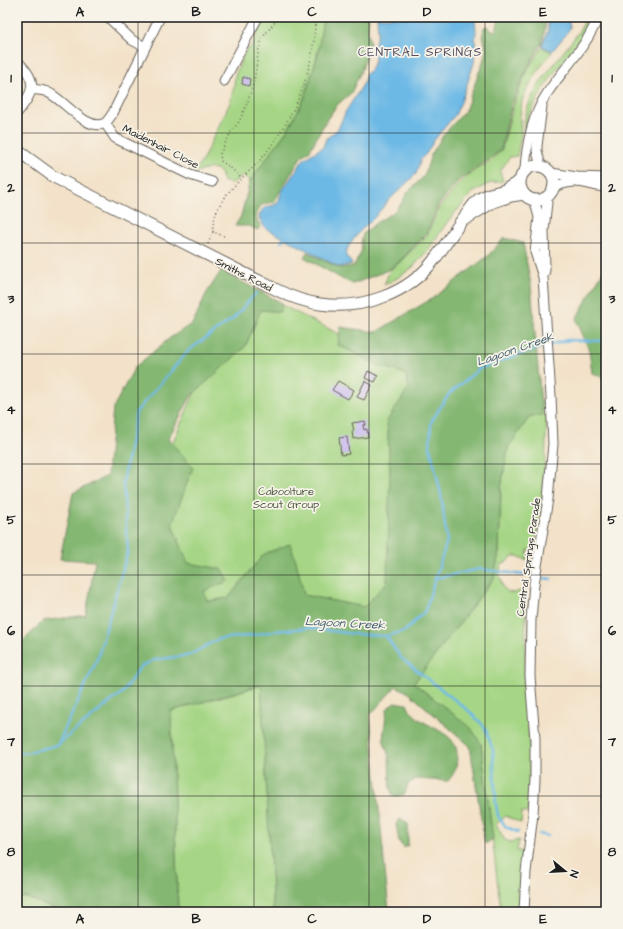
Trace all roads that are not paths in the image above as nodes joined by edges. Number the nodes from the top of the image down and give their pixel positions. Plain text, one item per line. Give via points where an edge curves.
1 (108, 17) edge
2 (160, 17) edge
3 (258, 17) edge
4 (598, 17) edge
5 (145, 47) junction
6 (17, 61) edge
7 (224, 81) dead end
8 (32, 88) junction
9 (542, 103) junction
10 (17, 113) edge
11 (105, 123) junction
12 (17, 150) edge
13 (546, 169) junction
14 (523, 176) junction
15 (606, 178) edge
16 (212, 182) dead end
17 (553, 187) junction
18 (606, 187) edge
19 (529, 197) junction
20 (546, 197) junction
21 (463, 220) junction
22 (543, 277) junction
23 (524, 912) edge

1 - 5 street via 132,40
2 - 5 street
3 - 7 street
4 - 9 street via 587,38
5 - 11 street via 113,113
6 - 8 street via 30,76
8 - 10 street via 28,100
8 - 11 street via 48,92 78,116 94,125
9 - 13 street via 537,151
9 - 14 street via 536,113
11 - 16 street, Maidenhair Close via 115,138 190,176
12 - 21 main road, Smiths Road via 54,177 101,202 277,290 299,300 319,304 359,304 405,286 433,261
13 - 14 main road via 535,166
13 - 15 street via 577,176
13 - 17 main road via 554,182
14 - 19 main road via 522,190
14 - 21 main road, Smiths Road via 503,190 482,196
17 - 18 street via 574,182
17 - 20 main road
19 - 20 main road
19 - 21 main road, Smiths Road via 511,196 493,202
19 - 22 street, Central Springs Parade via 539,217 535,252
20 - 22 street, Central Springs Parade
22 - 23 street, Central Springs Parade via 552,422 550,481 534,584 531,625 530,669 535,780

